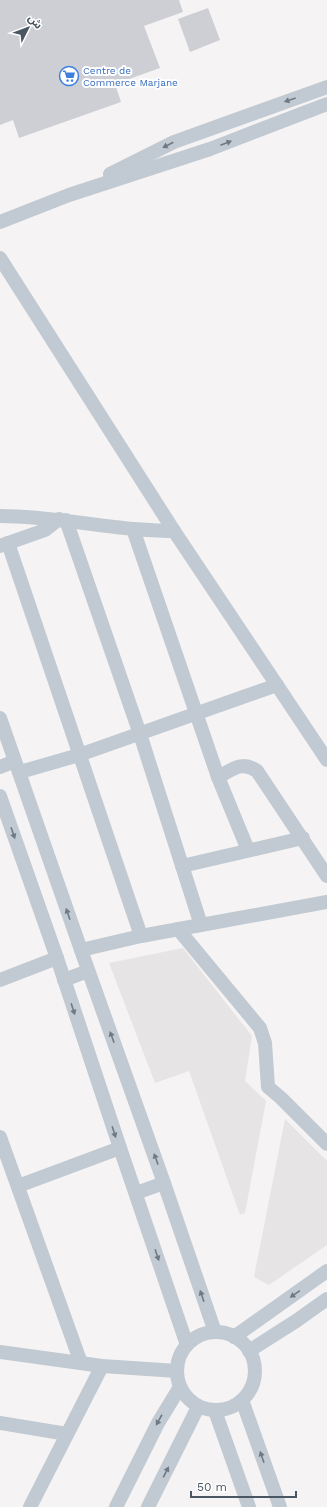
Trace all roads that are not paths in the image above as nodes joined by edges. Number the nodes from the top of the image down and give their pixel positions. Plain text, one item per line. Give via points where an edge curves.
1 (327, 87) edge
2 (327, 104) edge
3 (69, 195) junction
4 (0, 222) edge
5 (0, 258) edge
6 (0, 516) edge
7 (63, 520) junction
8 (133, 529) junction
9 (174, 532) junction
10 (4, 545) edge
11 (276, 685) junction
12 (196, 714) junction
13 (0, 718) edge
14 (140, 734) junction
15 (80, 755) junction
16 (327, 760) edge
17 (0, 767) edge
18 (18, 767) junction
19 (218, 777) junction
20 (0, 796) edge
21 (303, 838) junction
22 (248, 850) junction
23 (182, 866) junction
24 (327, 876) edge
25 (327, 902) edge
26 (201, 925) junction
27 (178, 929) junction
28 (141, 936) junction
29 (81, 950) junction
30 (57, 958) junction
31 (88, 971) junction
32 (0, 980) edge
33 (64, 980) junction
34 (0, 1137) edge
35 (327, 1144) edge
36 (120, 1148) junction
37 (164, 1183) junction
38 (18, 1186) junction
39 (136, 1193) junction
40 (327, 1271) edge
41 (327, 1299) edge
42 (215, 1332) junction
43 (234, 1337) junction
44 (187, 1345) junction
45 (0, 1351) edge
46 (249, 1351) junction
47 (81, 1363) junction
48 (102, 1366) junction
49 (176, 1371) junction
50 (180, 1387) junction
51 (242, 1400) junction
52 (198, 1407) junction
53 (216, 1411) junction
54 (2, 1428) edge
55 (67, 1434) junction
56 (30, 1507) edge
57 (116, 1507) edge
58 (148, 1507) edge
59 (249, 1507) edge
60 (280, 1507) edge

1 -> 3 street via 174,142
3 -> 2 street via 210,149
3 - 4 street
5 - 9 street
6 - 7 street
7 - 8 street
7 - 10 street via 45,530
7 - 14 street
8 - 9 street
8 - 12 street
9 - 11 street
10 - 15 street
11 - 12 street
11 - 16 street
12 - 14 street
12 - 19 street
13 - 18 street
14 - 15 street
14 - 23 street
15 - 18 street
15 - 28 street
17 - 18 street
29 -> 18 street
19 - 21 street via 242,766 252,768 263,779
19 - 22 street
20 -> 30 street
21 - 22 street
21 - 24 street
22 - 23 street
23 - 26 street
25 - 26 street
26 - 27 street
27 - 28 street
27 - 35 street via 260,1028 265,1043 268,1087
28 - 29 street
29 - 31 street
30 - 32 street
30 - 33 street
31 - 33 street
37 -> 31 street
33 -> 36 street
34 - 38 street
36 - 38 street
36 - 39 street
37 - 39 street
42 -> 37 street
38 - 47 street
39 -> 44 street
40 -> 43 street
41 - 46 street
42 - 43 street
42 - 44 street via 195,1338
43 - 46 street
44 - 49 street via 179,1357
45 - 47 street
46 - 51 street via 255,1377 251,1390
47 - 48 street
48 - 49 street
48 - 55 street
49 - 50 street
50 - 52 street via 188,1400
50 -> 57 street via 158,1423
51 - 53 street via 230,1408
60 -> 51 street
52 - 53 street
58 -> 52 street
53 - 59 street
54 - 55 street
55 - 56 street

